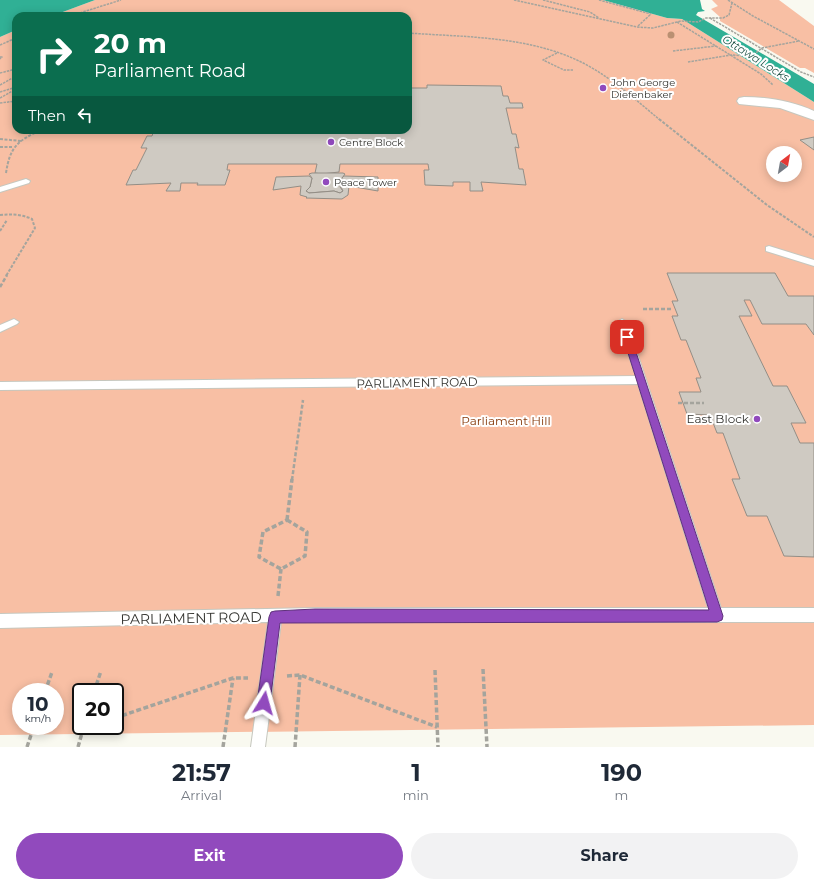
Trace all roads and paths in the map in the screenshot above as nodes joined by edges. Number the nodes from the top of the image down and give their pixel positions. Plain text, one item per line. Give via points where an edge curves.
1 (122, 0) edge
2 (514, 0) edge
3 (543, 0) edge
4 (599, 0) edge
5 (728, 0) edge
6 (732, 3) junction
7 (81, 12) edge
8 (710, 17) junction
9 (600, 19) junction
10 (677, 22) junction
11 (637, 27) junction
12 (412, 33) edge
13 (12, 40) edge
14 (799, 41) junction
15 (0, 45) edge
16 (717, 46) junction
17 (762, 48) junction
18 (814, 49) edge
19 (672, 51) dead end
20 (558, 53) junction
21 (730, 55) junction
22 (688, 62) dead end
23 (12, 70) edge
24 (573, 70) dead end
25 (0, 73) edge
26 (814, 77) edge
27 (12, 78) edge
28 (770, 83) dead end
29 (0, 85) edge
30 (12, 88) edge
31 (12, 91) edge
32 (0, 92) edge
33 (0, 98) edge
34 (744, 100) dead end
35 (12, 102) edge
36 (0, 103) edge
37 (814, 116) edge
38 (33, 134) edge
39 (0, 139) edge
40 (22, 141) junction
41 (0, 147) edge
42 (13, 147) junction
43 (26, 181) dead end
44 (11, 186) junction
45 (0, 190) edge
46 (0, 215) edge
47 (7, 220) dead end
48 (0, 231) edge
49 (814, 237) edge
50 (769, 249) dead end
51 (814, 263) edge
52 (0, 287) edge
53 (643, 309) dead end
54 (672, 309) dead end
55 (14, 322) dead end
56 (622, 322) dead end
57 (0, 329) edge
58 (642, 380) junction
59 (305, 383) junction
60 (0, 386) edge
61 (678, 403) dead end
62 (704, 403) dead end
63 (287, 520) junction
64 (281, 569) junction
65 (814, 615) edge
66 (717, 616) junction
67 (275, 617) junction
68 (0, 621) edge
69 (483, 669) dead end
70 (435, 670) dead end
71 (101, 671) dead end
72 (52, 672) dead end
73 (300, 675) dead end
74 (233, 678) dead end
75 (48, 683) edge
76 (97, 683) edge
77 (31, 735) edge
78 (82, 735) edge
79 (27, 747) edge
80 (78, 747) edge
81 (223, 747) edge
82 (258, 747) edge
83 (294, 747) edge
84 (438, 747) edge
85 (487, 747) edge

1 - 7 path
2 - 9 path
3 - 9 path via 590,12
4 - 11 path via 651,14
5 - 6 path
6 - 8 path via 728,17
6 - 14 path
8 - 10 path via 698,22
8 - 17 path
9 - 11 path
10 - 11 path via 653,28
10 - 16 path
12 - 20 path via 512,43
13 - 15 path
14 - 17 path
14 - 18 path
16 - 19 path
16 - 21 path
17 - 21 path via 752,56
17 - 26 path
20 - 24 path via 543,60 564,70
20 - 49 path via 583,63 657,117 771,208
21 - 22 path
21 - 28 path via 761,74
23 - 25 path
27 - 29 path
30 - 32 path
31 - 33 path
34 - 37 street via 780,104
35 - 36 path
38 - 40 path
39 - 40 path
40 - 42 path
41 - 42 path
42 - 44 path via 9,154 5,179
43 - 44 lane
44 - 45 lane
46 - 52 path via 26,216 32,219 35,228
47 - 48 path
50 - 51 lane
53 - 54 path
55 - 57 lane
56 - 58 lane
58 - 59 lane, PARLIAMENT ROAD
58 - 66 lane
59 - 60 lane, PARLIAMENT ROAD
59 - 63 path
61 - 62 path
63 - 64 path via 307,532 305,556
63 - 64 path via 262,532 259,557
64 - 67 path
65 - 66 lane, PARLIAMENT ROAD
66 - 67 lane, PARLIAMENT ROAD
67 - 68 lane, PARLIAMENT ROAD
67 - 82 lane
69 - 85 path
70 - 84 path
71 - 76 path
72 - 75 path
73 - 83 path
74 - 81 path
77 - 79 path
78 - 80 path

